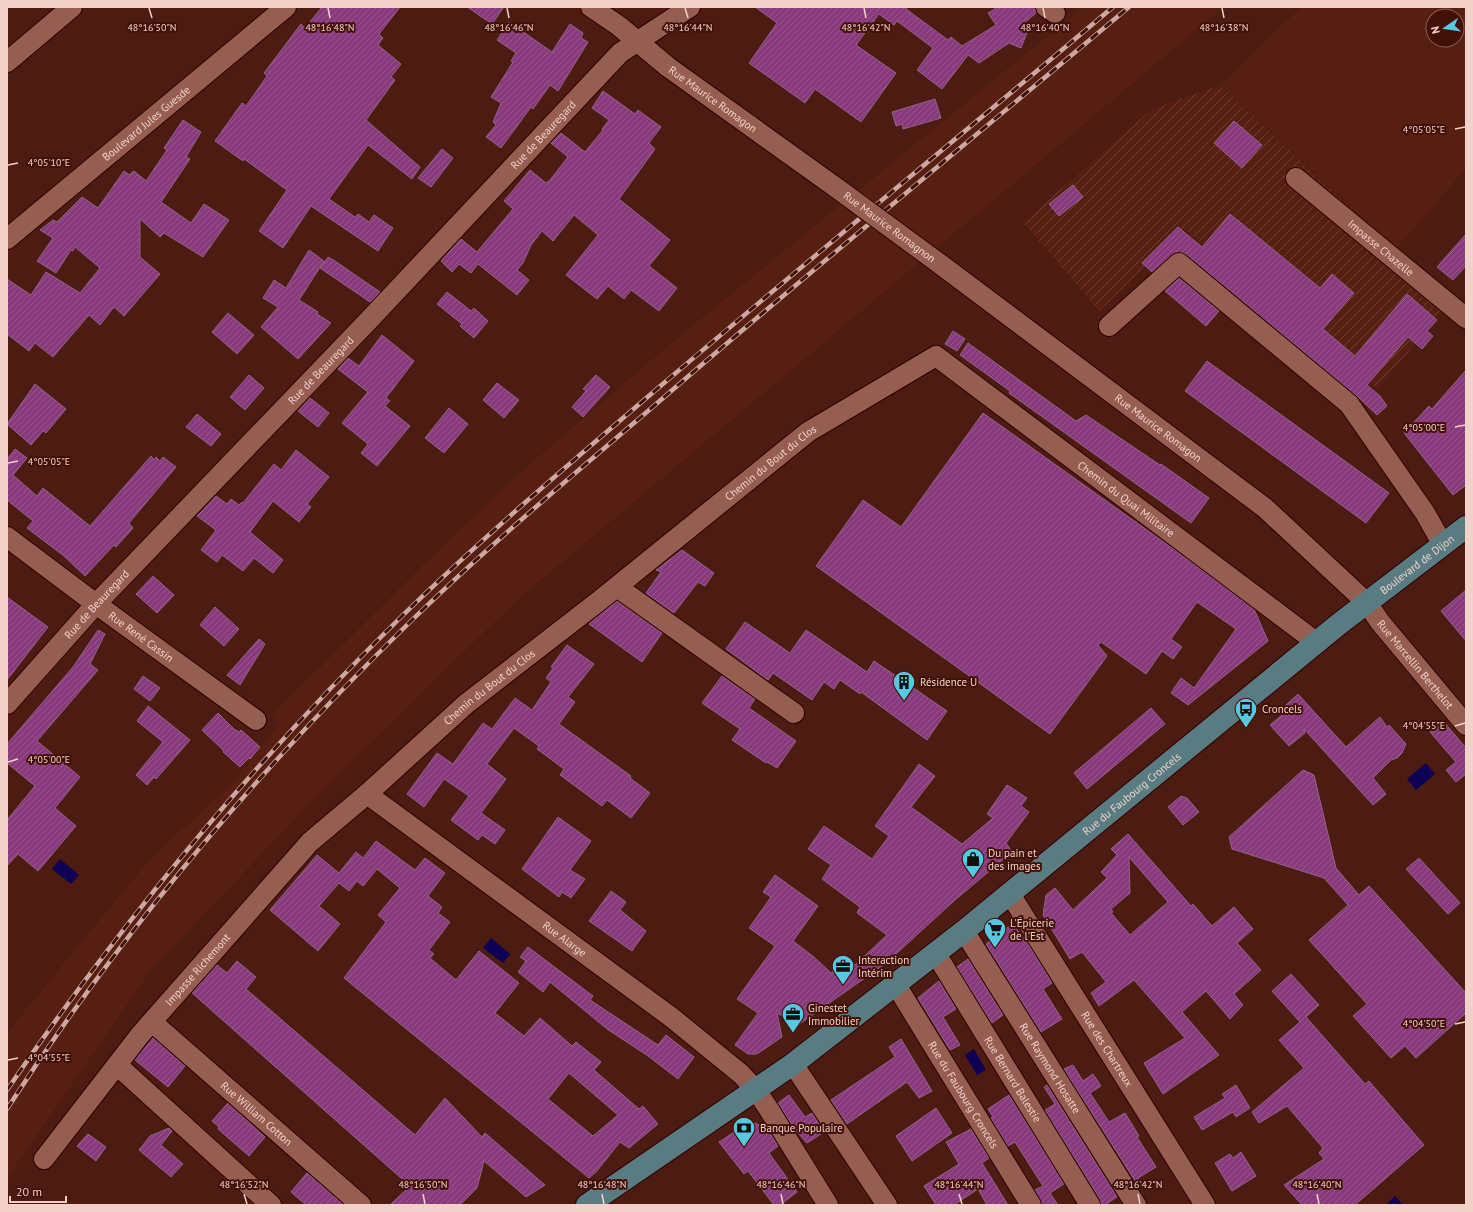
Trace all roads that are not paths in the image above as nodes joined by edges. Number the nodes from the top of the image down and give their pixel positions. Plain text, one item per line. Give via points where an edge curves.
1 (72, 7) edge
2 (286, 7) edge
3 (591, 7) edge
4 (690, 7) edge
5 (637, 40) junction
6 (7, 62) edge
7 (1296, 178) dead end
8 (838, 189) joint
9 (7, 239) edge
10 (940, 264) joint
11 (1466, 318) edge
12 (1110, 326) dead end
13 (936, 356) joint
14 (1466, 527) edge
15 (7, 537) edge
16 (1443, 545) junction
17 (617, 587) junction
18 (1367, 603) junction
19 (96, 604) junction
20 (1316, 642) junction
21 (7, 704) edge
22 (794, 713) dead end
23 (256, 720) dead end
24 (1466, 725) edge
25 (367, 794) junction
26 (1010, 894) junction
27 (964, 931) junction
28 (936, 954) junction
29 (896, 984) junction
30 (152, 1022) junction
31 (793, 1064) junction
32 (117, 1065) junction
33 (756, 1090) junction
34 (44, 1159) dead end
35 (271, 1205) edge
36 (361, 1205) edge
37 (587, 1205) edge
38 (828, 1205) edge
39 (887, 1205) edge
40 (1031, 1205) edge
41 (1090, 1205) edge
42 (1136, 1205) edge
43 (1205, 1205) edge

1 - 6 street
2 - 9 street, Boulevard Jules Guesde
3 - 5 street, Rue Maurice Romagon
4 - 5 street, Rue de Beauregard
5 - 8 street, Rue Maurice Romagon via 668,67
5 - 19 street, Rue de Beauregard via 620,53 369,320
7 - 11 street, Impasse Chazelle
8 - 10 street, Rue Maurice Romagnon, bridge
10 - 18 street, Rue Maurice Romagon via 1265,508
12 - 16 street via 1179,264 1349,404 1425,513
13 - 17 street, Chemin du Bout du Clos via 808,432
13 - 20 street, Chemin du Quai Militaire
14 - 16 main road, Boulevard de Dijon
15 - 19 street, Rue René Cassin
16 - 18 main road, Boulevard de Dijon
17 - 22 street
17 - 25 street, Chemin du Bout du Clos via 466,704
18 - 20 main road, Rue du Faubourg Croncels
18 - 24 street, Rue Marcellin Berthelot
19 - 21 street, Rue de Beauregard
19 - 23 street, Rue René Cassin
20 - 26 main road, Rue du Faubourg Croncels
25 - 30 street, Impasse Richemont via 310,842
25 - 33 street, Rue Alarge via 670,1017 741,1074
26 - 27 main road, Rue du Faubourg Croncels
26 - 43 street, Rue des Chartreux
27 - 28 main road, Rue du Faubourg Croncels
27 - 42 street, Rue Raymond Hosatte
28 - 29 main road, Rue du Faubourg Croncels
28 - 41 street, Rue Bernard Balestie
29 - 31 main road, Rue du Faubourg Croncels
29 - 40 street, Rue du Faubourg Croncels
30 - 32 street, Impasse Richemont
30 - 36 street, Rue William Cotton
31 - 33 main road, Rue du Faubourg Croncels
31 - 39 street
32 - 34 street, Impasse Richemont
32 - 35 street
33 - 37 main road, Rue du Faubourg Croncels
33 - 38 street, Rue Alarge

